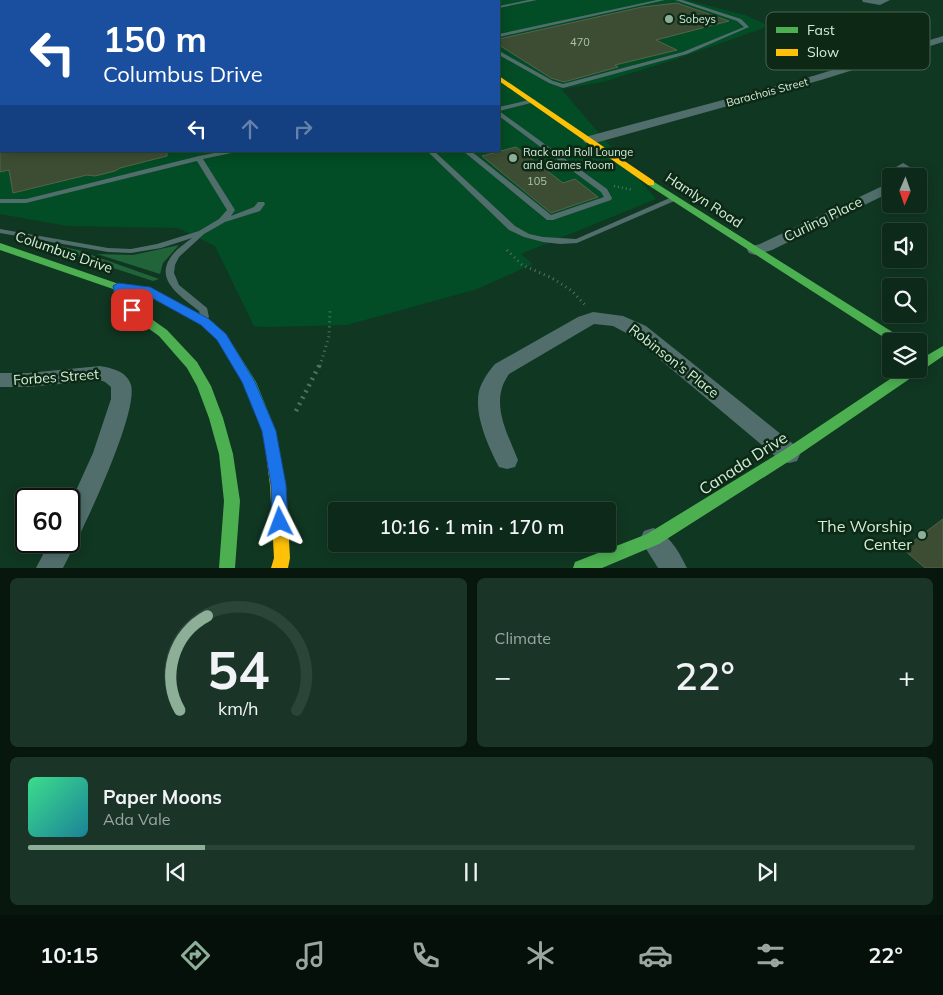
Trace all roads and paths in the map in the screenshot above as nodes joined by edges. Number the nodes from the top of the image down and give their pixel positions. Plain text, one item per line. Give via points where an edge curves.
1 (535, 0) edge
2 (659, 0) edge
3 (677, 0) edge
4 (866, 0) edge
5 (886, 0) edge
6 (519, 1) edge
7 (500, 7) edge
8 (500, 36) edge
9 (943, 38) edge
10 (930, 42) edge
11 (500, 53) edge
12 (842, 70) edge
13 (500, 79) edge
14 (533, 101) junction
15 (500, 109) edge
16 (500, 114) edge
17 (590, 140) junction
18 (233, 152) edge
19 (431, 152) edge
20 (467, 152) edge
21 (200, 158) junction
22 (597, 185) junction
23 (882, 190) edge
24 (639, 192) dead end
25 (675, 199) junction
26 (0, 200) edge
27 (261, 204) dead end
28 (222, 221) junction
29 (0, 231) edge
30 (203, 232) junction
31 (0, 246) edge
32 (507, 250) dead end
33 (755, 250) junction
34 (118, 286) junction
35 (586, 307) dead end
36 (330, 310) dead end
37 (205, 322) junction
38 (885, 333) edge
39 (943, 350) edge
40 (927, 360) edge
41 (901, 378) edge
42 (0, 380) edge
43 (296, 411) dead end
44 (789, 454) junction
45 (507, 460) dead end
46 (80, 508) edge
47 (653, 538) junction
48 (57, 553) edge
49 (49, 568) edge
50 (227, 568) edge
51 (280, 568) edge
52 (581, 568) edge
53 (674, 568) edge

1 - 6 lane
2 - 8 lane
3 - 11 lane via 740,20 747,27 685,53 563,86
4 - 5 street
6 - 7 lane
9 - 10 street, Barachois Street
12 - 17 street, Barachois Street
13 - 14 street, Hamlyn Road
14 - 15 lane
14 - 17 street, Hamlyn Road
16 - 22 lane
17 - 25 street, Hamlyn Road
18 - 21 lane
19 - 25 lane via 512,228 535,238 577,241
20 - 22 lane via 550,218 608,198
21 - 26 lane via 26,201
21 - 28 lane via 231,210
22 - 24 path
23 - 33 street, Curling Place
25 - 33 street, Hamlyn Road
27 - 28 lane
28 - 30 lane
29 - 30 lane via 118,251 143,250
30 - 37 lane via 176,256 168,275 171,282 204,310
31 - 34 street, Columbus Drive
32 - 35 path via 522,265 552,278 572,292
33 - 38 street, Hamlyn Road
34 - 37 street, Columbus Drive via 146,290
34 - 50 street, Columbus Drive via 124,305 163,333 192,365 204,386 226,454 232,501
36 - 43 path via 332,324 326,347 314,380
37 - 51 street, Columbus Drive via 222,337 234,356 249,382 269,431 278,485
39 - 40 street
41 - 44 street, Canada Drive
42 - 46 street, Forbes Street via 46,379 92,372 112,376 120,385 122,399 104,453
44 - 45 street, Robinson's Place via 639,331 606,318 585,321 495,376 490,385 488,406
44 - 47 street, Canada Drive
47 - 52 street, Canada Drive
47 - 53 street
48 - 49 street

